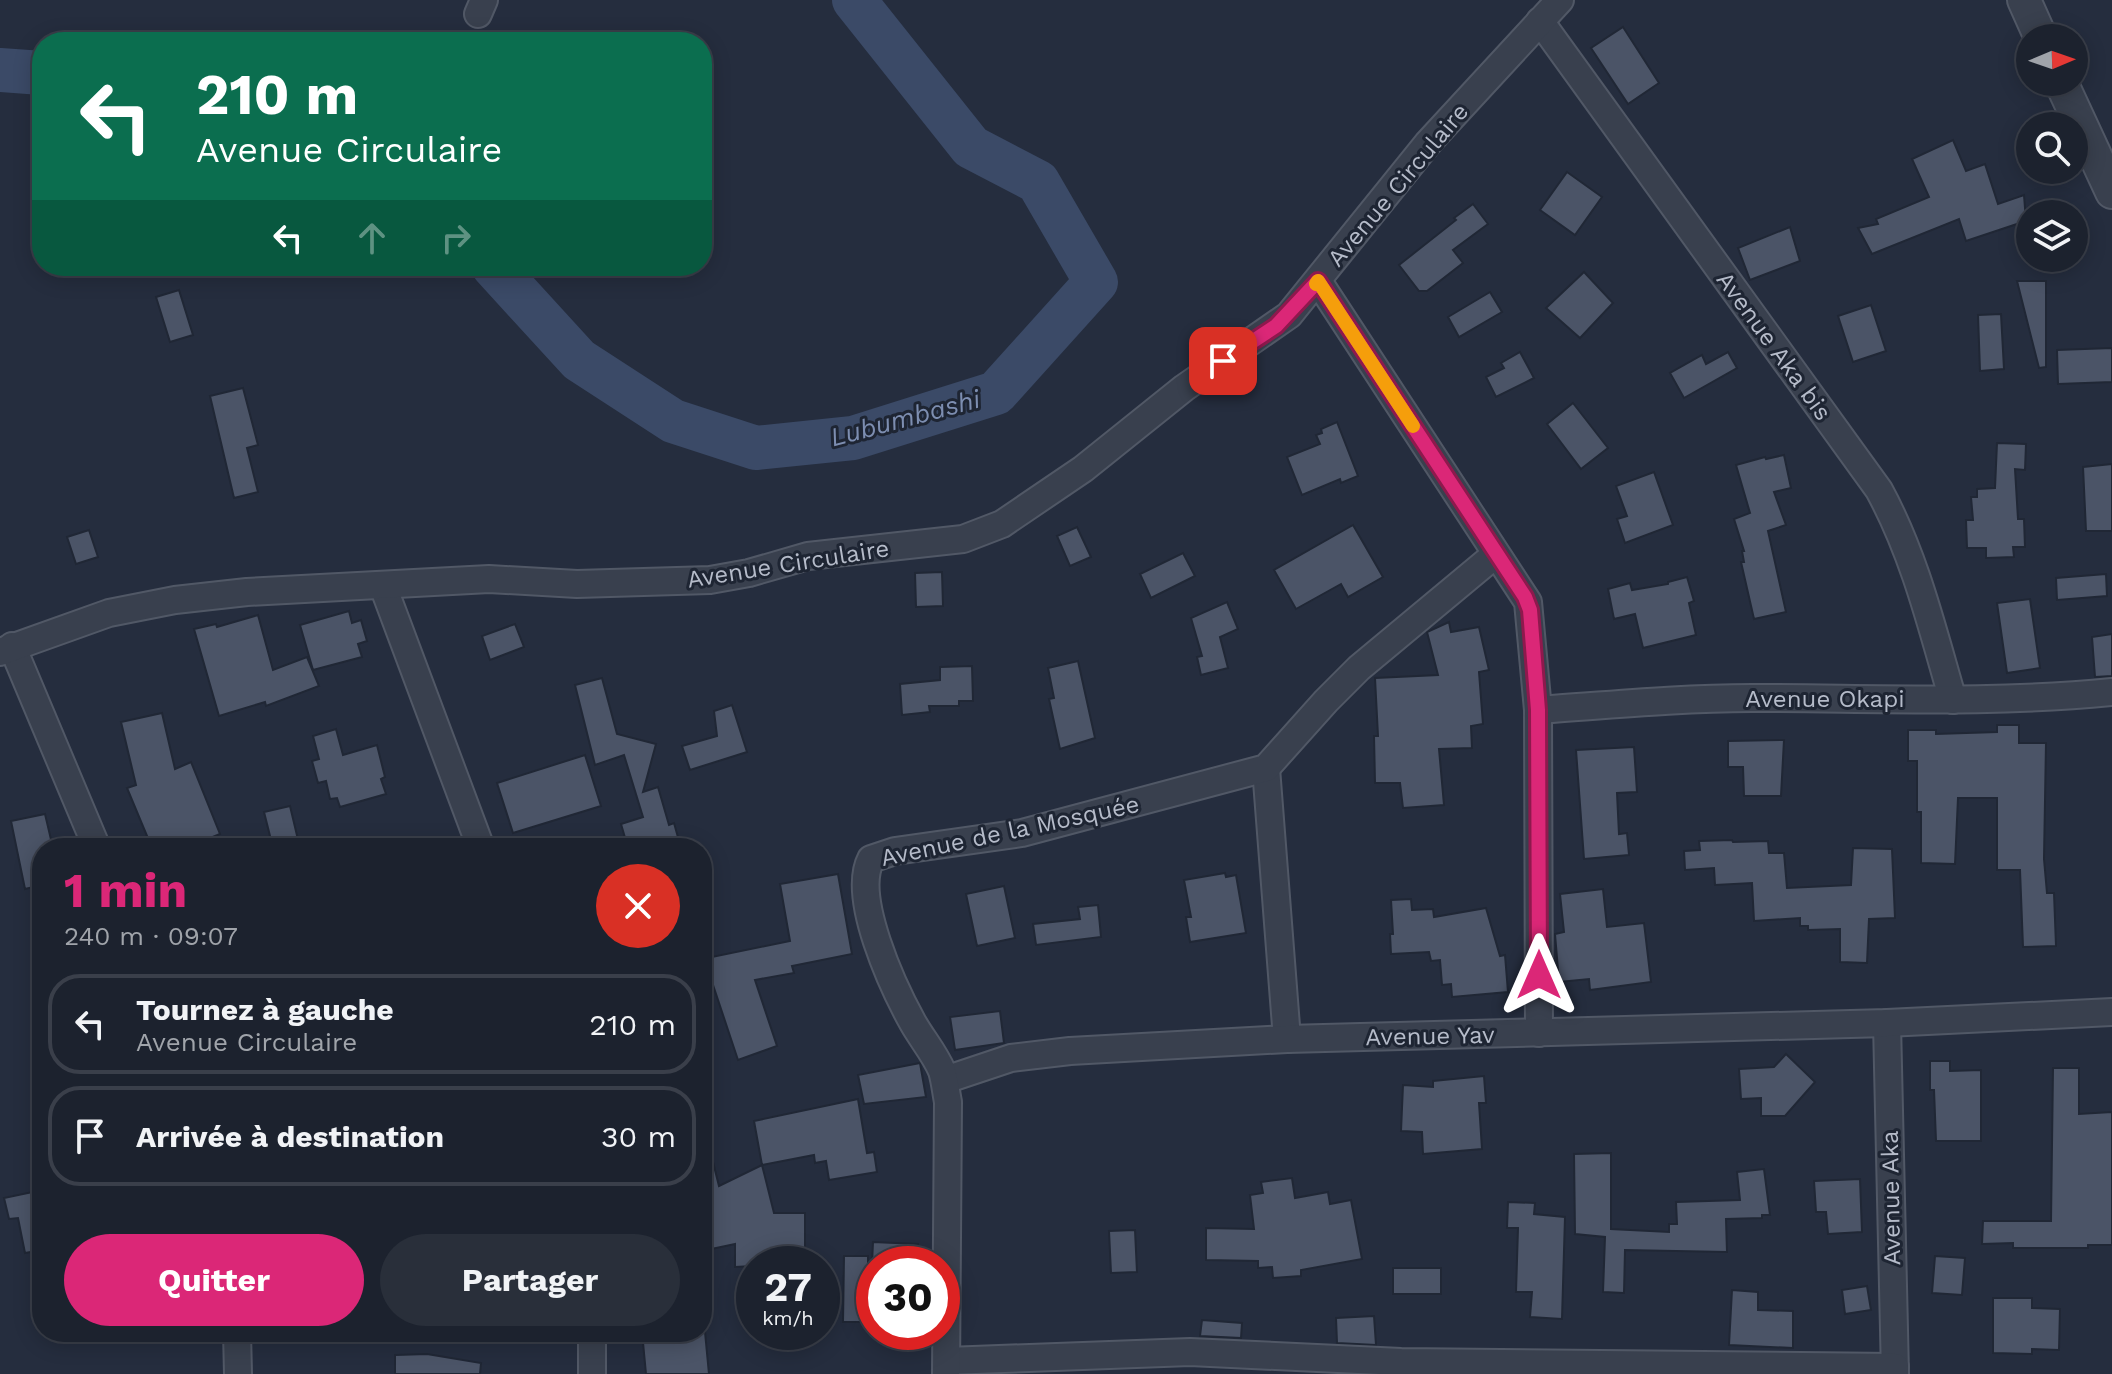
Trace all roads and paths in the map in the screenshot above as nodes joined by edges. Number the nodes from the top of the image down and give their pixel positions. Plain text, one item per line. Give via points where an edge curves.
1 (1560, 0) edge
2 (2024, 0) edge
3 (1540, 21) junction
4 (2035, 24) edge
5 (2067, 96) edge
6 (2112, 192) edge
7 (1318, 281) junction
8 (1496, 554) junction
9 (383, 586) junction
10 (6, 649) edge
11 (2112, 692) edge
12 (1953, 700) junction
13 (1538, 710) junction
14 (1266, 768) junction
15 (92, 838) edge
16 (477, 838) edge
17 (2112, 1012) edge
18 (1887, 1023) junction
19 (1539, 1033) junction
20 (1287, 1039) junction
21 (945, 1080) junction
22 (237, 1342) edge
23 (592, 1342) edge
24 (946, 1368) edge
25 (1401, 1368) edge
26 (1895, 1370) edge
27 (238, 1374) edge
28 (592, 1374) edge

1 - 3 street, Avenue Circulaire
2 - 4 street
3 - 7 street, Avenue Circulaire via 1428,143
3 - 12 street, Avenue Aka bis via 1879,490 1916,570
5 - 6 street
7 - 8 street
7 - 9 street, Avenue Circulaire via 1276,326 1184,388 1083,469 1002,524 963,539 808,556 710,580 577,584 489,579
8 - 13 street via 1530,610
8 - 14 street via 1359,668
9 - 10 street, Avenue Circulaire via 175,600 109,613
9 - 16 street
10 - 15 street
11 - 12 street, Avenue Okapi
12 - 13 street, Avenue Okapi via 1750,698
13 - 19 street
14 - 20 street
14 - 21 street, Avenue de la Mosquée via 1022,833 871,859 865,898 881,955
17 - 18 street, Avenue Yav
18 - 19 street, Avenue Yav
18 - 26 street, Avenue Aka
19 - 20 street, Avenue Yav
20 - 21 street, Avenue Yav via 1011,1058
21 - 24 street, Avenue de la Mosquée
22 - 27 street
23 - 28 street
24 - 25 street via 1190,1352
25 - 26 street

